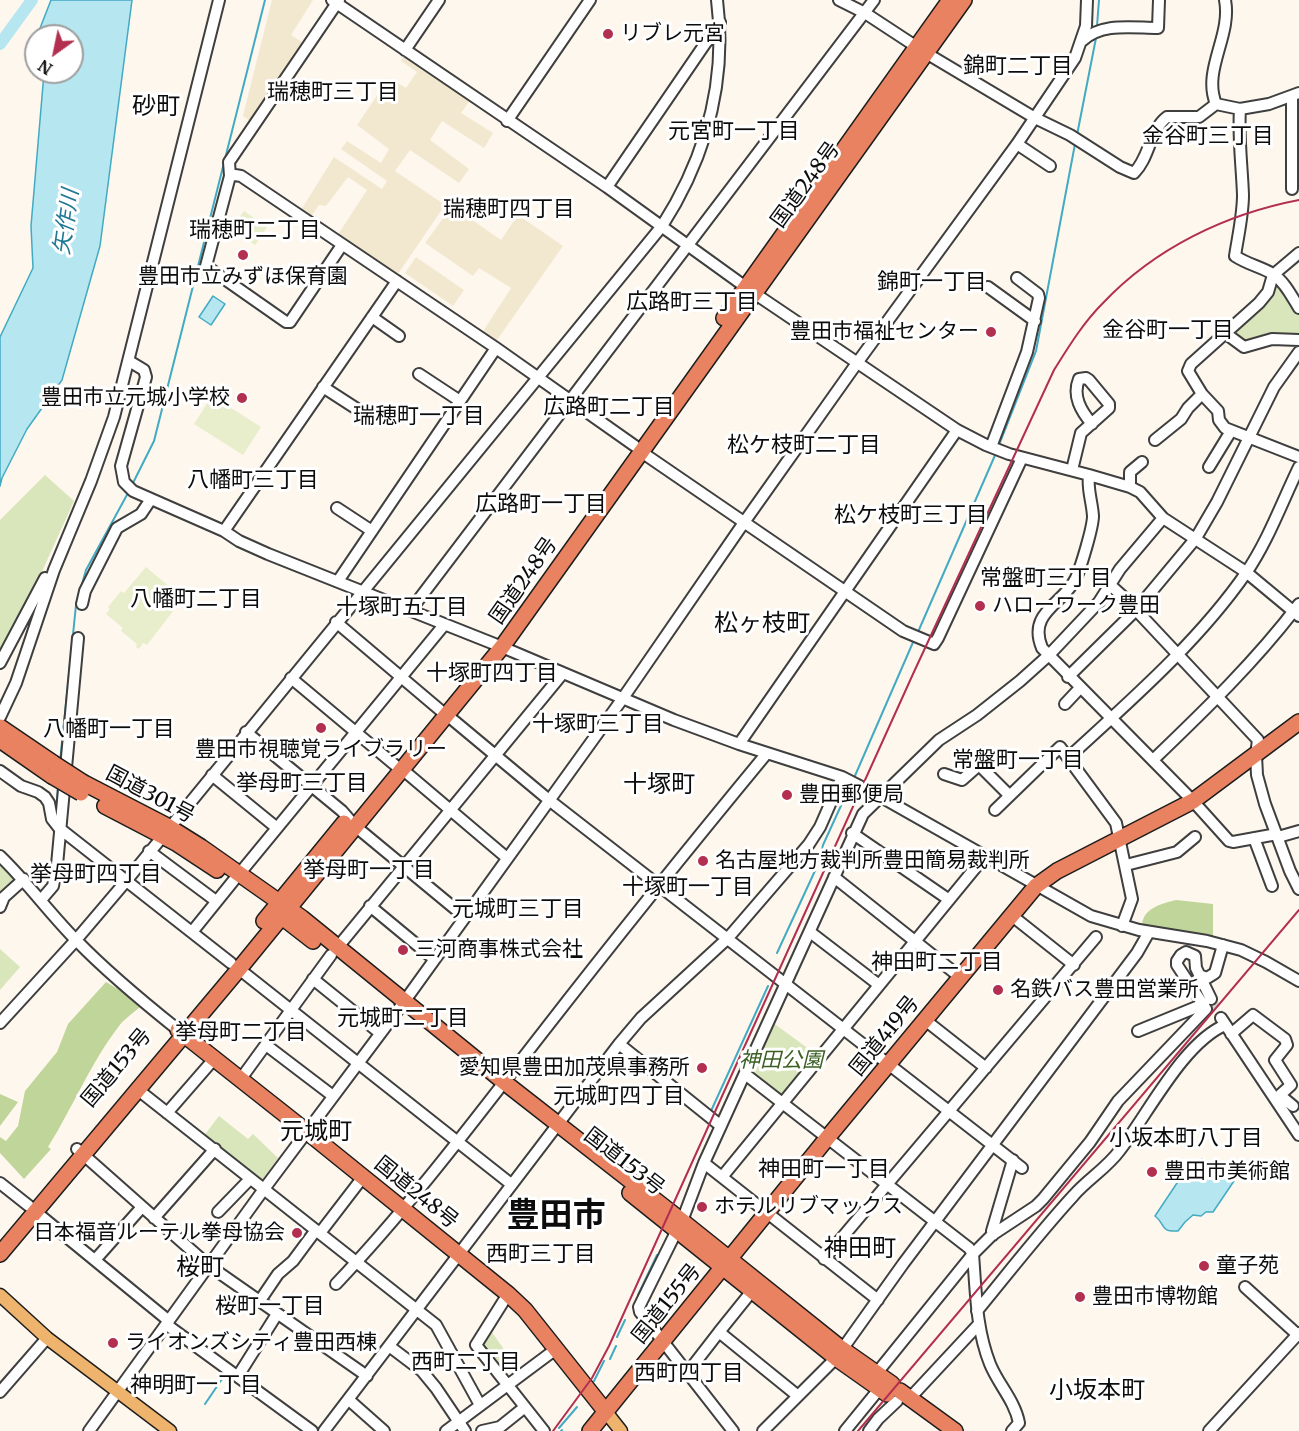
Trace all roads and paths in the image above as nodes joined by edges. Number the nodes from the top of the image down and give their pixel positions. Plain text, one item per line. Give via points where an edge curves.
1 (219, 0) edge
2 (439, 0) edge
3 (590, 0) edge
4 (717, 0) edge
5 (839, 0) edge
6 (874, 0) edge
7 (950, 0) edge
8 (964, 0) edge
9 (1087, 0) edge
10 (1159, 0) edge
11 (1225, 0) edge
12 (336, 1) edge
13 (865, 13) junction
14 (720, 22) junction
15 (1080, 44) junction
16 (405, 50) junction
17 (921, 50) junction
18 (1295, 95) edge
19 (1216, 105) junction
20 (1240, 109) junction
21 (1035, 118) junction
22 (507, 121) junction
23 (1017, 144) junction
24 (1050, 166) dead end
25 (230, 176) junction
26 (607, 187) junction
27 (1293, 189) dead end
28 (662, 226) junction
29 (342, 245) junction
30 (687, 246) junction
31 (1299, 253) edge
32 (1274, 274) junction
33 (1017, 278) dead end
34 (397, 281) junction
35 (988, 287) dead end
36 (749, 290) junction
37 (1299, 308) edge
38 (372, 317) junction
39 (1035, 321) junction
40 (1225, 333) junction
41 (399, 336) dead end
42 (1299, 340) edge
43 (496, 348) junction
44 (1299, 352) edge
45 (129, 361) junction
46 (857, 363) junction
47 (420, 374) dead end
48 (537, 378) junction
49 (323, 387) junction
50 (1202, 394) junction
51 (569, 400) junction
52 (460, 401) junction
53 (357, 409) dead end
54 (1092, 424) dead end
55 (957, 430) junction
56 (1231, 431) junction
57 (1250, 437) junction
58 (1155, 440) dead end
59 (992, 448) junction
60 (638, 449) junction
61 (1299, 457) edge
62 (1022, 458) junction
63 (1142, 462) dead end
64 (1299, 467) edge
65 (1209, 468) dead end
66 (1072, 470) junction
67 (1089, 475) junction
68 (1130, 487) junction
69 (152, 499) junction
70 (337, 508) dead end
71 (1163, 518) junction
72 (745, 521) junction
73 (224, 531) junction
74 (372, 531) junction
75 (1196, 538) junction
76 (54, 570) junction
77 (1246, 572) junction
78 (338, 581) junction
79 (1109, 584) junction
80 (846, 591) junction
81 (362, 592) junction
82 (82, 604) dead end
83 (1136, 610) junction
84 (410, 611) junction
85 (1297, 611) edge
86 (336, 622) junction
87 (444, 625) junction
88 (78, 638) dead end
89 (498, 646) junction
90 (1177, 654) junction
91 (1048, 655) junction
92 (0, 663) edge
93 (563, 673) junction
94 (1068, 677) junction
95 (291, 678) junction
96 (401, 678) junction
97 (1080, 688) junction
98 (622, 698) junction
99 (1217, 698) junction
100 (1065, 704) dead end
101 (444, 712) junction
102 (0, 717) edge
103 (1111, 719) junction
104 (1299, 722) edge
105 (0, 727) edge
106 (246, 732) junction
107 (356, 732) junction
108 (0, 740) edge
109 (739, 744) junction
110 (767, 753) junction
111 (1256, 754) junction
112 (495, 755) junction
113 (1069, 758) junction
114 (1153, 760) junction
115 (399, 767) junction
116 (52, 770) junction
117 (0, 771) edge
118 (944, 774) dead end
119 (212, 775) junction
120 (842, 777) junction
121 (311, 786) junction
122 (1009, 795) junction
123 (881, 797) junction
124 (549, 800) junction
125 (1193, 801) junction
126 (449, 810) junction
127 (995, 810) dead end
128 (351, 822) junction
129 (59, 828) junction
130 (277, 828) junction
131 (1299, 831) edge
132 (165, 832) junction
133 (852, 833) junction
134 (1277, 835) junction
135 (1195, 837) dead end
136 (1121, 838) junction
137 (1254, 838) junction
138 (149, 851) junction
139 (0, 856) edge
140 (985, 856) junction
141 (507, 858) junction
142 (1126, 865) junction
143 (403, 867) junction
144 (237, 877) junction
145 (834, 877) junction
146 (24, 879) junction
147 (127, 880) junction
148 (660, 885) junction
149 (1036, 886) junction
150 (1272, 886) dead end
151 (1299, 889) edge
152 (39, 897) junction
153 (948, 899) junction
154 (216, 901) junction
155 (370, 906) junction
156 (0, 907) edge
157 (280, 909) junction
158 (1011, 915) junction
159 (465, 917) junction
160 (1122, 926) junction
161 (192, 932) junction
162 (810, 932) junction
163 (1149, 932) junction
164 (1095, 937) dead end
165 (728, 938) junction
166 (76, 940) junction
167 (915, 941) junction
168 (1224, 945) junction
169 (334, 951) junction
170 (434, 958) junction
171 (1074, 965) junction
172 (235, 966) junction
173 (1199, 975) junction
174 (960, 978) junction
175 (313, 979) junction
176 (1299, 981) edge
177 (786, 983) junction
178 (879, 985) junction
179 (1208, 1002) junction
180 (401, 1005) junction
181 (291, 1011) junction
182 (925, 1020) junction
183 (0, 1023) edge
184 (1226, 1026) junction
185 (843, 1029) junction
186 (1138, 1031) dead end
187 (180, 1032) junction
188 (380, 1033) junction
189 (619, 1044) junction
190 (266, 1045) junction
191 (214, 1059) junction
192 (357, 1064) junction
193 (889, 1064) junction
194 (986, 1068) junction
195 (745, 1074) junction
196 (240, 1080) junction
197 (501, 1086) junction
198 (137, 1089) junction
199 (333, 1096) junction
200 (782, 1102) junction
201 (1296, 1102) edge
202 (950, 1111) junction
203 (167, 1113) junction
204 (1287, 1116) junction
205 (721, 1126) junction
206 (556, 1129) junction
207 (307, 1132) junction
208 (1299, 1135) edge
209 (828, 1137) junction
210 (457, 1142) junction
211 (992, 1145) junction
212 (215, 1149) junction
213 (80, 1152) junction
214 (1013, 1160) junction
215 (704, 1163) junction
216 (1022, 1168) dead end
217 (363, 1177) junction
218 (722, 1177) junction
219 (250, 1179) junction
220 (0, 1183) edge
221 (511, 1184) junction
222 (887, 1185) junction
223 (264, 1189) junction
224 (142, 1207) junction
225 (33, 1209) junction
226 (403, 1209) junction
227 (218, 1212) dead end
228 (766, 1213) junction
229 (154, 1218) junction
230 (935, 1222) junction
231 (679, 1225) junction
232 (318, 1231) junction
233 (993, 1235) junction
234 (0, 1239) edge
235 (459, 1253) junction
236 (0, 1254) edge
237 (973, 1254) junction
238 (824, 1259) junction
239 (95, 1260) junction
240 (357, 1262) junction
241 (726, 1264) junction
242 (208, 1265) junction
243 (336, 1284) dead end
244 (1245, 1287) dead end
245 (752, 1291) junction
246 (508, 1294) junction
247 (0, 1296) edge
248 (878, 1300) junction
249 (259, 1302) junction
250 (416, 1311) junction
251 (977, 1311) junction
252 (277, 1314) junction
253 (168, 1323) junction
254 (978, 1325) junction
255 (719, 1332) junction
256 (1298, 1334) edge
257 (47, 1338) junction
258 (663, 1342) junction
259 (389, 1346) junction
260 (556, 1349) junction
261 (839, 1353) junction
262 (688, 1372) junction
263 (238, 1376) junction
264 (367, 1376) junction
265 (508, 1385) junction
266 (892, 1391) junction
267 (0, 1392) edge
268 (118, 1392) junction
269 (798, 1396) junction
270 (349, 1400) junction
271 (480, 1405) junction
272 (525, 1407) junction
273 (606, 1412) junction
274 (462, 1426) edge
275 (89, 1431) edge
276 (170, 1431) edge
277 (312, 1431) edge
278 (324, 1431) edge
279 (384, 1431) edge
280 (446, 1431) edge
281 (482, 1431) edge
282 (544, 1431) edge
283 (590, 1431) edge
284 (621, 1431) edge
285 (733, 1431) edge
286 (763, 1431) edge
287 (845, 1431) edge
288 (869, 1431) edge
289 (938, 1431) edge
290 (955, 1431) edge
291 (1012, 1431) edge
292 (1209, 1431) edge

1 - 45 street
2 - 16 street
3 - 22 street
4 - 14 street
5 - 13 street
6 - 13 street
7 - 17 highway, 国道248号
8 - 17 highway, 国道248号
9 - 15 street
10 - 15 street via 1158,28 1115,28 1096,32
11 - 19 street via 1227,21 1212,84
12 - 16 street
12 - 25 street via 229,162
13 - 17 street
13 - 30 street
14 - 26 street
14 - 28 street via 717,89 707,134 681,196
15 - 21 street via 1067,72
16 - 22 street
17 - 21 street
17 - 36 highway, 国道248号
18 - 20 street
18 - 27 street
19 - 20 street
19 - 21 street via 1198,117 1167,117 1134,173
20 - 32 street via 1243,194 1235,256
21 - 23 street
22 - 26 street
23 - 24 street
23 - 46 street
25 - 29 street via 241,176
25 - 29 street via 206,266 286,322 290,322
26 - 28 street
28 - 30 street
28 - 48 street
29 - 34 street
30 - 36 street
30 - 51 street
31 - 32 street
32 - 37 street
32 - 40 street via 1264,297
33 - 39 street via 1038,294
34 - 38 street
34 - 43 street
35 - 39 street
36 - 46 street
36 - 60 highway, 国道248号
38 - 41 street
38 - 49 street
39 - 59 street
40 - 42 street via 1244,346 1272,339
40 - 50 street via 1190,366 1189,374
43 - 48 street
43 - 52 street
44 - 57 street via 1274,387
45 - 69 street via 144,370 146,377 121,466 122,475 130,488
45 - 76 street via 114,417
46 - 55 street
46 - 72 street
47 - 52 street
48 - 51 street
48 - 81 street
49 - 53 street
49 - 73 street
50 - 56 street via 1218,411 1220,423
50 - 58 street via 1181,419
51 - 60 street
51 - 84 street
52 - 74 street
54 - 66 street via 1081,433
55 - 59 street
55 - 80 street
56 - 57 street
56 - 65 street
57 - 61 street
57 - 75 street
59 - 62 street
60 - 72 street
60 - 89 highway, 国道248号
62 - 66 street
62 - 80 street via 937,642 915,637
63 - 68 street via 1130,472
64 - 77 street
66 - 67 street
67 - 68 street
67 - 91 street via 1093,519 1075,580 1043,617 1038,630
68 - 71 street via 1146,496
69 - 73 street
69 - 82 street via 141,514 117,528 84,591
70 - 74 street
71 - 75 street
71 - 79 street
72 - 80 street
72 - 98 street
73 - 78 street via 239,541
74 - 78 street
75 - 77 street
75 - 83 street
76 - 92 street via 41,585
76 - 102 street via 16,683
77 - 85 street
77 - 90 street
78 - 81 street
79 - 83 street
79 - 91 street via 1099,602
80 - 109 street
81 - 84 street
81 - 86 street
83 - 90 street
83 - 94 street
84 - 87 street
85 - 99 street
86 - 95 street
86 - 96 street
87 - 89 street
87 - 96 street
88 - 129 street
89 - 93 street
89 - 101 highway, 国道248号
90 - 99 street
90 - 103 street
91 - 94 street
91 - 123 street via 994,701 939,740
93 - 98 street
93 - 112 street
94 - 97 street
95 - 106 street
95 - 107 street
96 - 101 street
96 - 107 street
97 - 100 street
97 - 103 street
98 - 109 street
98 - 124 street
99 - 111 street via 1258,741
99 - 114 street
101 - 112 street
101 - 115 highway, 国道248号
103 - 113 street
103 - 114 street
104 - 111 highway, 国道419号
105 - 116 highway, 国道301号
106 - 119 street
106 - 121 street
107 - 115 street
107 - 121 street
108 - 116 highway, 国道301号
109 - 110 street
110 - 120 street
110 - 148 street
111 - 125 highway, 国道419号
111 - 134 street via 1257,775
112 - 124 street
112 - 126 street
113 - 122 street via 1060,747
113 - 136 street via 1115,822
114 - 125 street
115 - 126 street
115 - 128 highway, 国道248号
116 - 132 highway, 国道301号, bridge
117 - 129 street via 45,797
118 - 122 street via 962,780 979,765
119 - 130 street
119 - 132 street
120 - 123 street
120 - 165 street via 815,836
121 - 128 street
121 - 130 street
122 - 127 street
123 - 133 street via 863,814
123 - 140 street
124 - 141 street
124 - 148 street
125 - 136 highway, 国道419号
125 - 137 street via 1229,841
126 - 141 street
126 - 143 street
128 - 143 street
128 - 157 highway, 国道248号
129 - 147 street
129 - 152 street via 55,881
130 - 144 street
131 - 134 street
132 - 138 street
132 - 144 highway, 国道301号
133 - 145 street
133 - 153 street
134 - 137 street
134 - 151 street
135 - 142 street via 1177,852
136 - 142 street
136 - 149 highway, 国道419号
137 - 150 street
138 - 147 street
138 - 154 street
139 - 146 street
140 - 149 street
140 - 153 street
141 - 159 street
142 - 160 street via 1132,898
143 - 155 street
143 - 159 street
144 - 154 street
144 - 157 highway, 国道301号
145 - 162 street
145 - 167 street
146 - 152 street
146 - 156 street via 4,897
147 - 161 street
147 - 166 street
148 - 165 street
148 - 197 street
149 - 158 highway, 国道419号
149 - 160 street via 1091,916
152 - 166 street
153 - 167 street
154 - 161 street
155 - 169 street
155 - 170 street
157 - 169 highway, 国道153号
157 - 172 highway, 国道153号
158 - 171 street
158 - 174 highway, 国道419号
159 - 170 street
160 - 163 street
161 - 172 street
162 - 177 street
162 - 178 street
163 - 168 street
163 - 211 street
164 - 171 street
165 - 177 street
165 - 189 street via 641,1018
166 - 183 street
166 - 187 street
167 - 174 street
167 - 178 street
168 - 173 street via 1215,973 1207,978
168 - 176 street
169 - 175 street
169 - 180 highway, 国道153号
170 - 180 street
171 - 194 street
172 - 181 street
172 - 187 highway, 国道153号
173 - 179 street
173 - 179 street via 1195,956 1186,952 1178,958 1177,965
174 - 182 highway, 国道419号
175 - 181 street
175 - 188 street
177 - 185 street
177 - 195 street
178 - 185 street
179 - 186 street
179 - 233 street via 1206,1009 1118,1101 1043,1199
180 - 188 street
180 - 197 highway, 国道153号
181 - 190 street
181 - 192 street
182 - 193 highway, 国道419号
182 - 194 street
184 - 201 street via 1253,1015 1285,1039 1287,1045 1275,1060 1291,1086 1280,1095
184 - 204 street
184 - 251 street via 1208,1034 1180,1066 1121,1150 1048,1223
185 - 193 street
185 - 200 street
187 - 191 highway, 国道248号
187 - 198 highway, 国道153号
187 - 213 highway, 国道153号
188 - 192 street
189 - 205 street
189 - 206 street
190 - 196 street
190 - 199 street
191 - 196 highway, 国道248号
191 - 203 street
192 - 199 street
192 - 210 street
193 - 202 street
193 - 209 highway, 国道419号
194 - 202 street
195 - 200 street
195 - 205 street
196 - 207 highway, 国道248号
197 - 206 highway, 国道153号
197 - 210 street
198 - 203 street
198 - 213 highway, 国道153号
199 - 207 street
200 - 209 street
200 - 218 street
201 - 204 street
202 - 211 street
202 - 222 street
203 - 212 street
204 - 208 street
205 - 215 street
206 - 221 street
206 - 231 highway, 国道153号
207 - 217 highway, 国道248号
207 - 223 street
209 - 222 street
209 - 228 highway, 国道419号
210 - 221 street
210 - 226 street
211 - 214 street
211 - 230 street
212 - 219 street
212 - 229 street
213 - 224 street
213 - 225 highway, 国道153号
214 - 216 street
214 - 233 street
215 - 218 street
215 - 231 street
217 - 226 highway, 国道248号
217 - 232 street
218 - 228 street
219 - 223 street
219 - 227 street
220 - 225 street
221 - 235 street
222 - 230 street
222 - 238 street
223 - 232 street
223 - 242 street
224 - 229 street
224 - 239 street
225 - 234 highway, 国道153号
225 - 236 highway, 国道153号
225 - 239 street
226 - 235 highway, 国道248号
226 - 240 street
228 - 238 street
228 - 241 highway, 国道419号
229 - 242 street
230 - 237 street
230 - 248 street
231 - 241 highway, 国道153号
231 - 258 street via 639,1307
232 - 240 street
232 - 249 street via 278,1274
233 - 237 street
235 - 246 highway, 国道248号
235 - 250 street
237 - 251 street
237 - 266 street
238 - 248 street
239 - 253 street
240 - 243 street
240 - 250 street
241 - 245 highway, 国道153号
241 - 258 highway, 国道155号
241 - 261 highway, 国道153号
242 - 249 street
242 - 253 street
244 - 256 street
245 - 255 street
245 - 261 highway, 国道153号
246 - 260 highway, 国道248号
246 - 265 street via 476,1345
247 - 257 main road
248 - 261 street
249 - 252 street
250 - 259 street
250 - 271 street via 436,1325
251 - 254 street
252 - 263 street
252 - 264 street
253 - 263 street
253 - 268 street
254 - 266 street
254 - 291 street via 991,1366 1017,1412 1019,1423
255 - 262 street
255 - 269 street
256 - 292 street
257 - 267 street
257 - 268 main road
258 - 262 street
258 - 273 highway, 国道155号
259 - 264 street
259 - 274 street via 422,1371
260 - 265 street
260 - 273 highway, 国道248号
261 - 266 highway, 国道153号
261 - 269 street
262 - 285 street
263 - 277 street
264 - 270 street
265 - 271 street
265 - 272 street
266 - 287 street
266 - 288 street
266 - 289 highway, 国道153号
266 - 290 highway, 国道153号
268 - 275 street
268 - 276 main road
269 - 286 street
270 - 278 street
270 - 279 street
271 - 274 street
272 - 281 street via 500,1427
272 - 282 street
273 - 283 highway, 国道155号
273 - 284 main road
274 - 280 street

